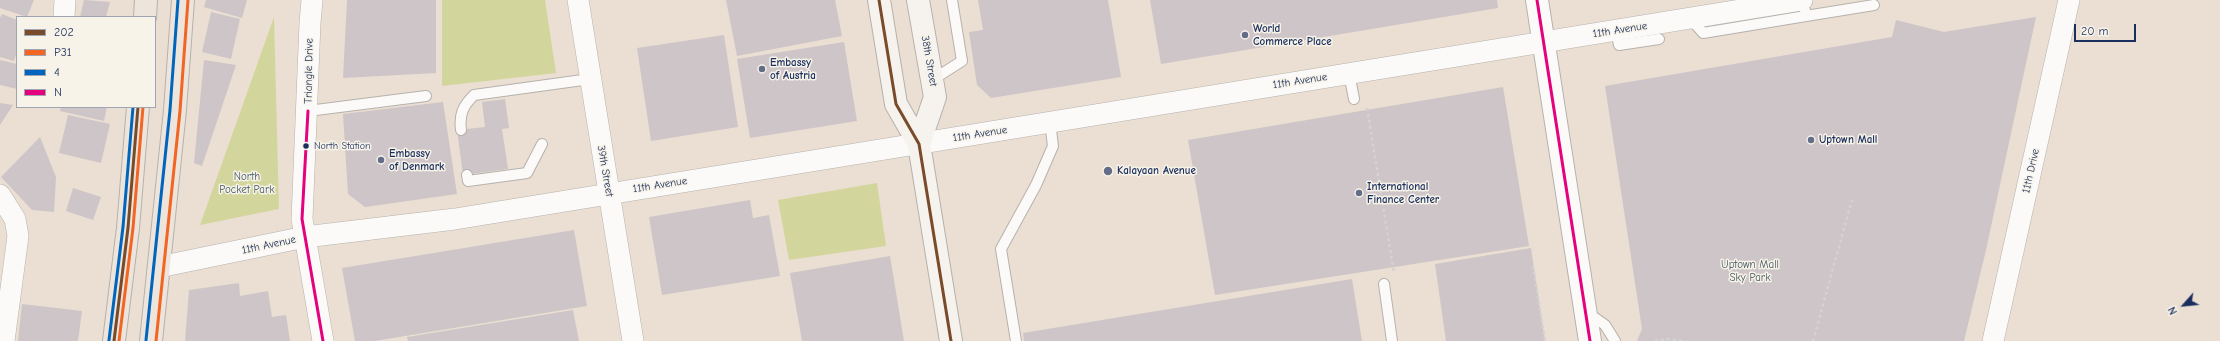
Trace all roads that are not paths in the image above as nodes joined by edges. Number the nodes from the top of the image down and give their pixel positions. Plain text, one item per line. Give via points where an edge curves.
1 (65, 0) edge
2 (146, 0) edge
3 (183, 0) edge
4 (312, 0) edge
5 (578, 0) edge
6 (879, 0) edge
7 (918, 0) edge
8 (952, 0) edge
9 (1538, 0) edge
10 (2069, 0) edge
11 (1803, 5) edge
12 (1874, 5) dead end
13 (64, 16) edge
14 (145, 16) edge
15 (1616, 30) junction
16 (1659, 39) dead end
17 (1544, 42) junction
18 (1349, 74) junction
19 (590, 80) junction
20 (932, 80) junction
21 (426, 96) dead end
22 (1354, 99) dead end
23 (138, 108) edge
24 (308, 110) junction
25 (1050, 122) junction
26 (461, 130) dead end
27 (542, 144) dead end
28 (919, 144) junction
29 (467, 175) dead end
30 (609, 194) junction
31 (0, 195) edge
32 (305, 238) junction
33 (159, 267) junction
34 (1384, 284) dead end
35 (1585, 311) junction
36 (4, 341) edge
37 (114, 341) edge
38 (151, 341) edge
39 (323, 341) edge
40 (633, 341) edge
41 (951, 341) edge
42 (1016, 341) edge
43 (1392, 341) edge
44 (1590, 341) edge
45 (1615, 341) edge
46 (1993, 341) edge

1 - 13 street
2 - 14 main road
3 - 33 main road
4 - 24 street, Triangle Drive
5 - 19 street, 39th Street
6 - 28 main road, 38th Street via 896,104
7 - 20 main road, 38th Street
8 - 20 lane via 962,61
9 - 17 street
10 - 46 street, 11th Drive
11 - 12 lane
11 - 15 street, 11th Avenue via 1690,18
15 - 16 lane via 1619,45
15 - 17 street, 11th Avenue
17 - 18 street, 11th Avenue
17 - 35 street
18 - 22 lane
18 - 25 street, 11th Avenue
19 - 26 lane via 474,95 463,106 459,119
19 - 30 street, 39th Street
20 - 28 main road, 38th Street via 936,97
21 - 24 lane
23 - 37 main road via 128,228
24 - 32 street, Triangle Drive via 302,219
25 - 28 street, 11th Avenue
25 - 42 lane via 1054,146 1001,249
27 - 29 lane via 526,173 468,181
28 - 30 street, 11th Avenue
28 - 41 main road, 38th Street
30 - 32 street, 11th Avenue via 455,219
30 - 40 street, 39th Street
31 - 36 street via 15,219 18,236
32 - 33 street, 11th Avenue
32 - 39 street, Triangle Drive
33 - 38 main road
34 - 43 lane
35 - 44 street
35 - 45 lane via 1605,325

